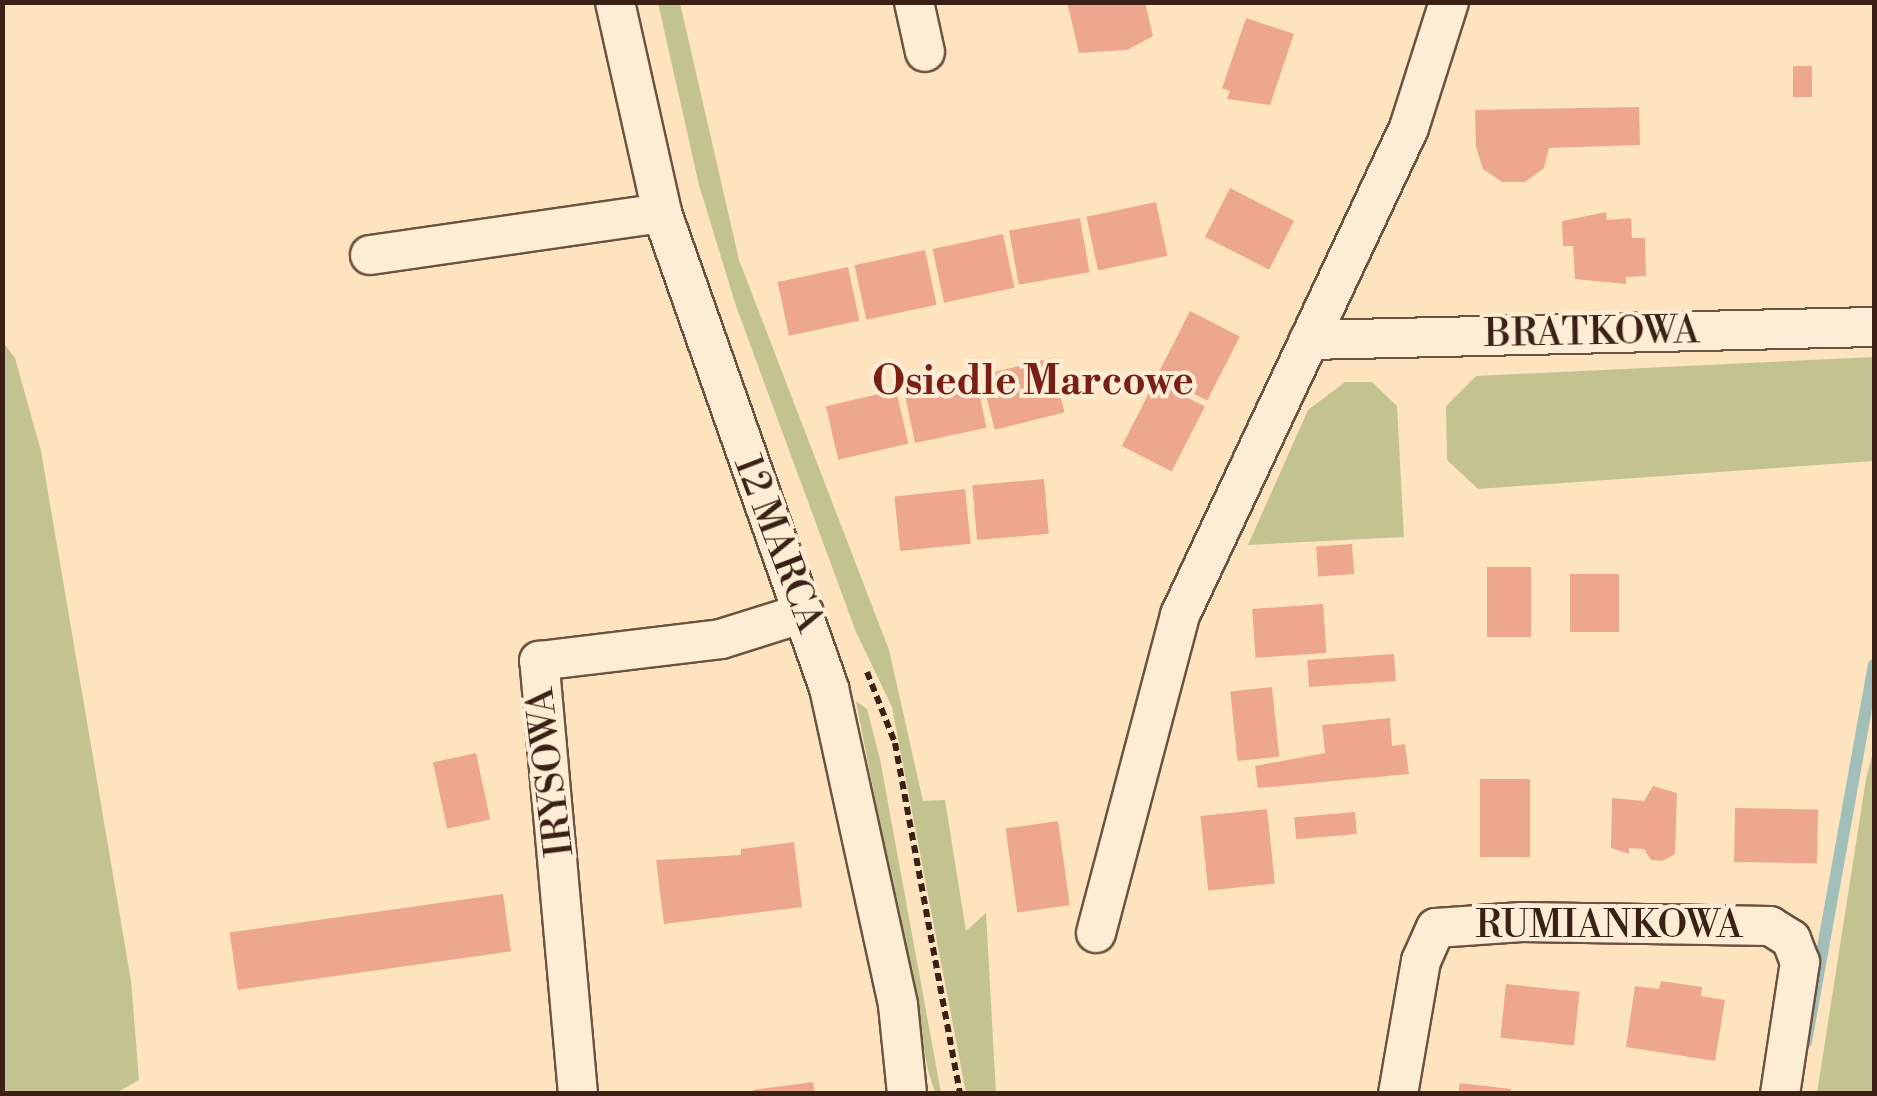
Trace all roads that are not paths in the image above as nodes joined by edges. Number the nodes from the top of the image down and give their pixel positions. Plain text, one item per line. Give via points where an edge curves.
1 (615, 2) edge
2 (914, 2) edge
3 (1449, 2) edge
4 (925, 52) dead end
5 (662, 213) junction
6 (370, 255) dead end
7 (1874, 327) edge
8 (1309, 340) junction
9 (804, 613) junction
10 (1096, 933) dead end
11 (578, 1094) edge
12 (907, 1094) edge
13 (1398, 1094) edge
14 (1780, 1094) edge

1 - 5 street, 12 MARCA
2 - 4 street
3 - 8 street via 1408,128
5 - 6 street
5 - 9 street, 12 MARCA
7 - 8 street, BRATKOWA
8 - 10 street via 1180,614
9 - 11 street, IRYSOWA via 721,639 538,661
9 - 12 street, 12 MARCA via 843,741 898,1005
13 - 14 street, RUMIANKOWA via 1421,961 1436,928 1522,922 1770,926 1791,939 1800,962

